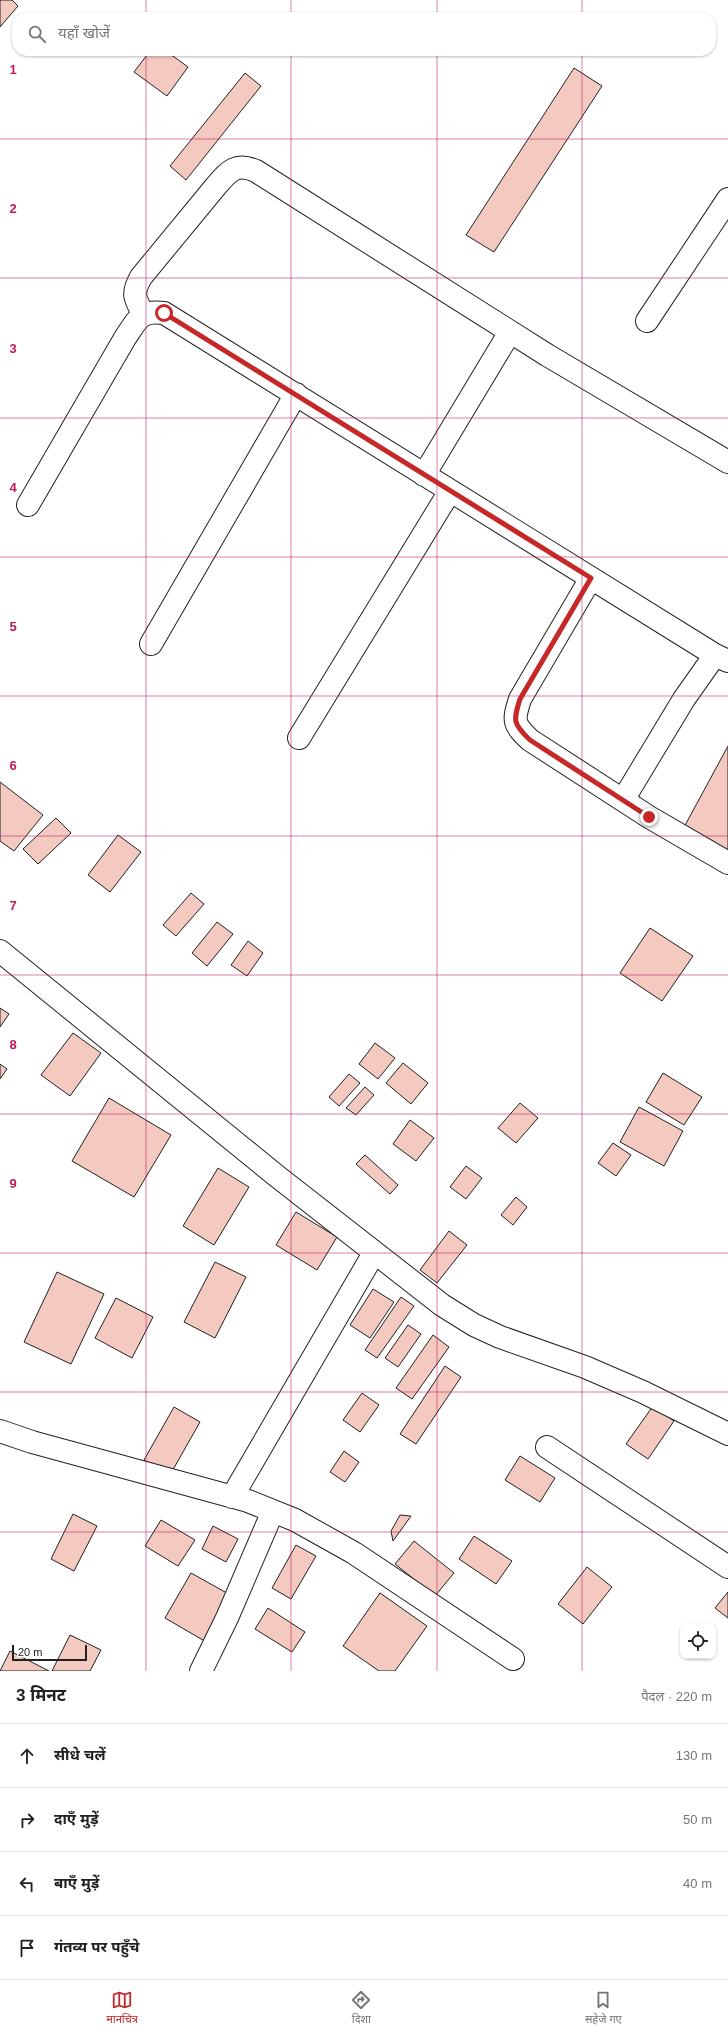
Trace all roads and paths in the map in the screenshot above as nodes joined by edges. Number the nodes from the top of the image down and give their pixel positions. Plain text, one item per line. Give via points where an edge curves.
1 (728, 199) edge
2 (143, 313) junction
3 (647, 321) dead end
4 (510, 332) junction
5 (296, 394) junction
6 (728, 462) edge
7 (424, 475) junction
8 (450, 491) junction
9 (28, 505) dead end
10 (591, 578) junction
11 (151, 644) dead end
12 (722, 658) edge
13 (299, 738) dead end
14 (623, 800) junction
15 (728, 863) edge
16 (0, 951) edge
17 (374, 1253) junction
18 (0, 1431) edge
19 (728, 1434) edge
20 (547, 1446) dead end
21 (232, 1497) junction
22 (273, 1511) junction
23 (728, 1567) edge
24 (513, 1659) dead end
25 (201, 1671) edge

1 - 3 street
2 - 4 street via 134,298 141,277 228,173 245,166
2 - 5 street via 164,313
2 - 9 street via 125,338
4 - 6 street
4 - 7 street
5 - 7 street
5 - 11 street
7 - 8 street
8 - 10 street
8 - 13 street
10 - 12 street
10 - 14 street via 520,699 515,714 518,728 530,740
12 - 14 street via 684,699
14 - 15 street
16 - 17 street
17 - 19 street via 474,1325 500,1337 586,1367 644,1392
17 - 21 street
18 - 21 street
20 - 23 street
21 - 22 street
22 - 24 street via 295,1520 354,1553
22 - 25 street

